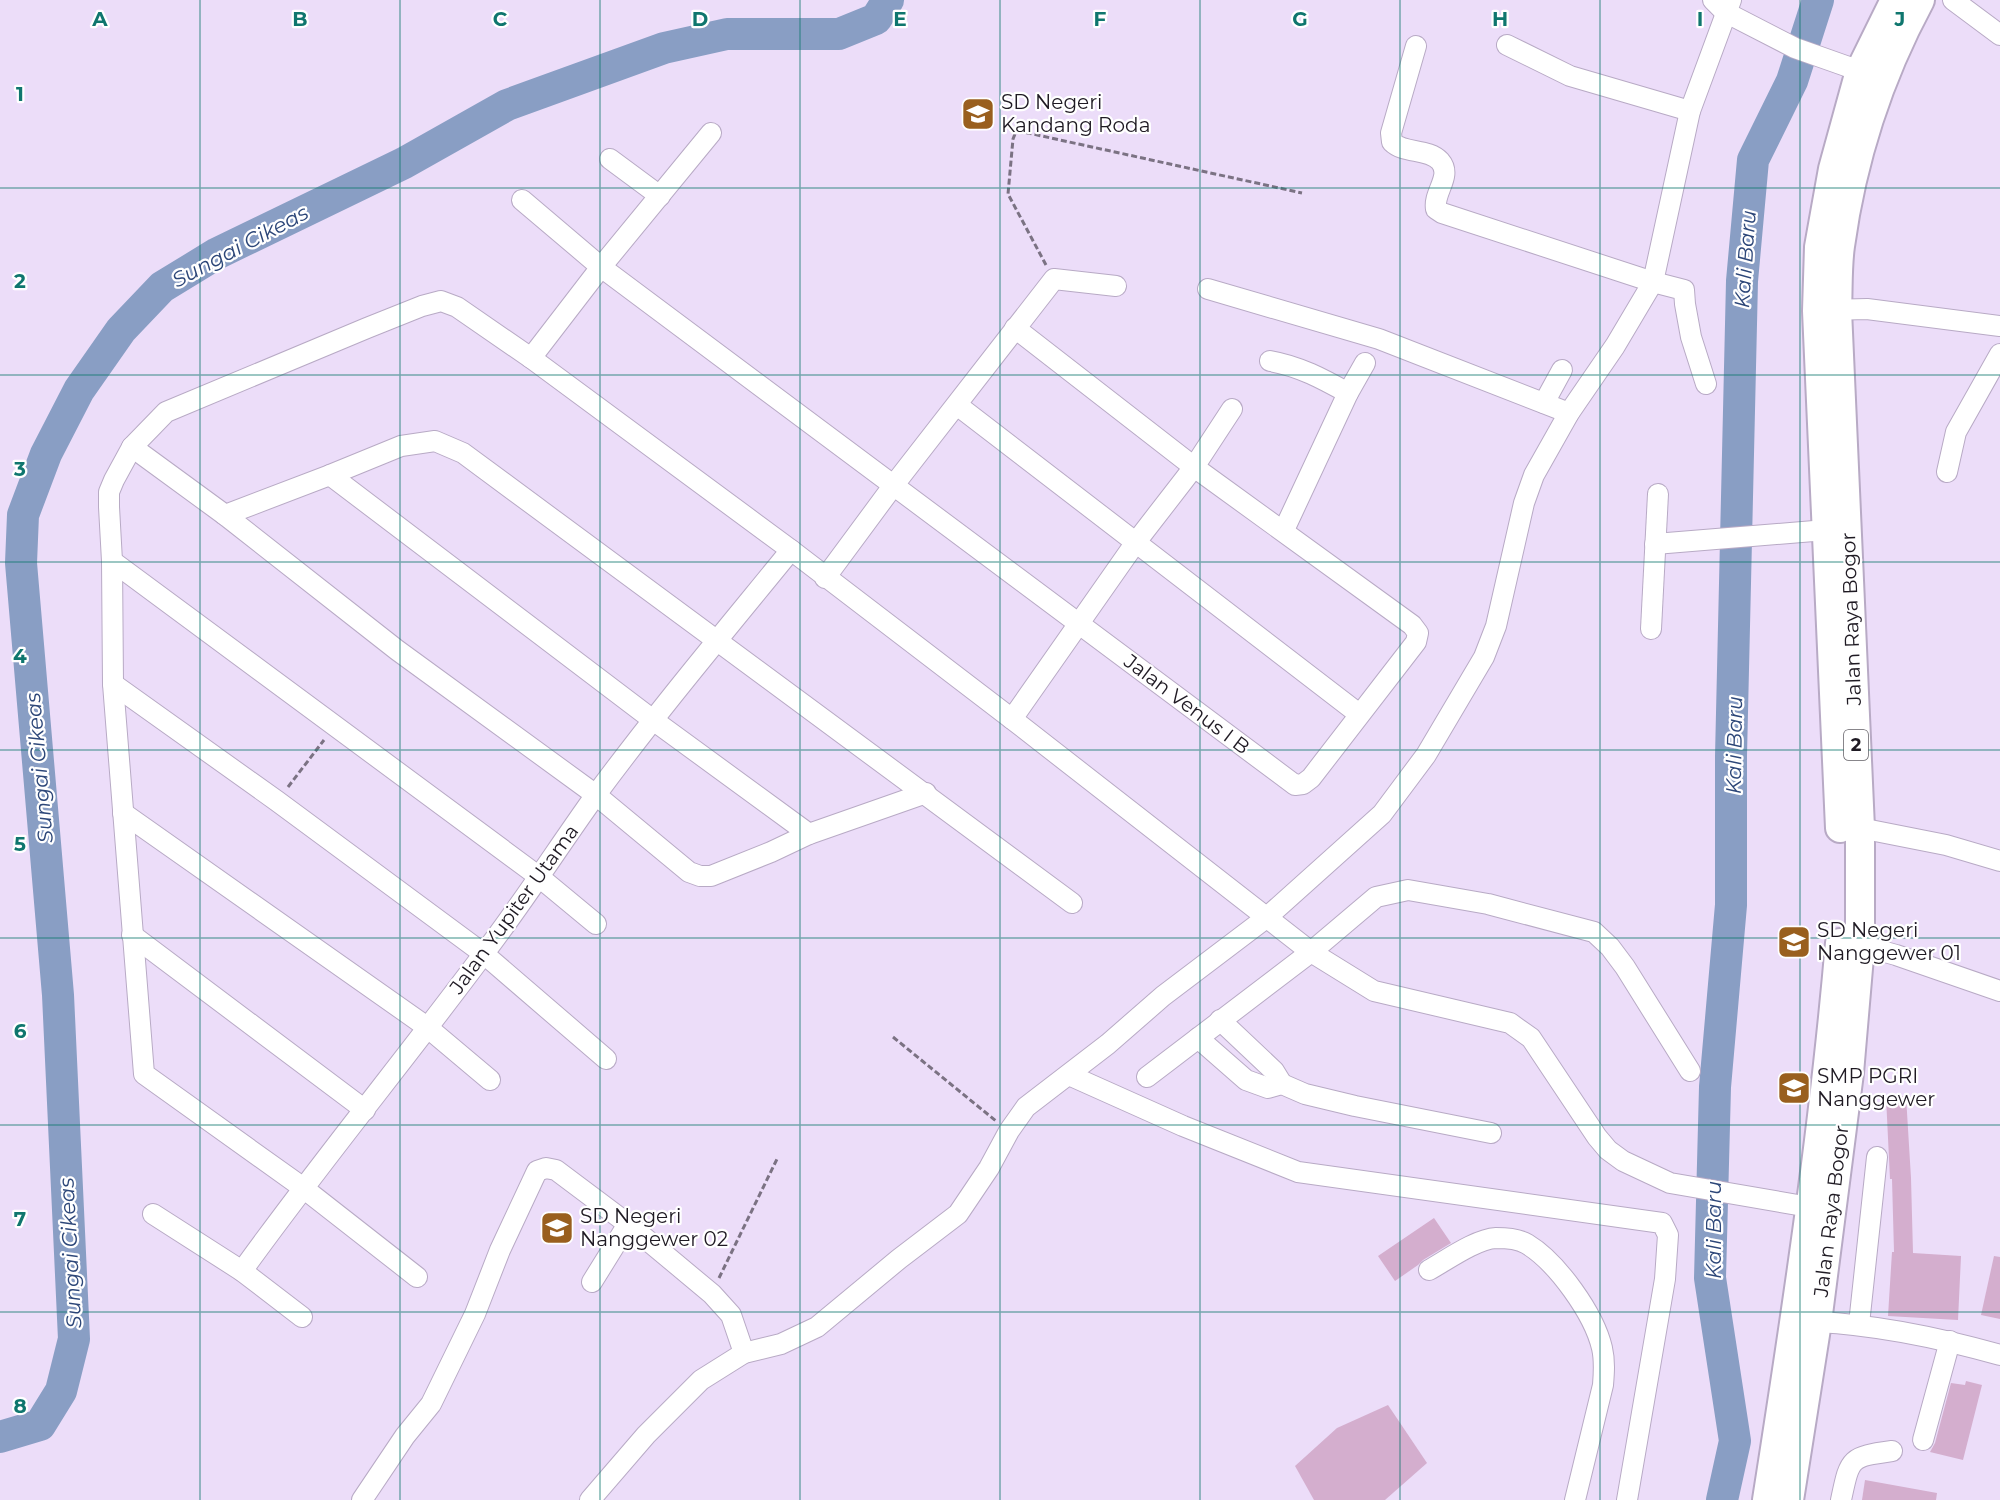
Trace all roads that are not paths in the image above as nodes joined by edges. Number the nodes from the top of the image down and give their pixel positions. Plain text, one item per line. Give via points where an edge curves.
1 (1895, 0) edge
2 (1920, 0) edge
3 (1953, 0) edge
4 (1723, 4) edge
5 (2000, 35) edge
6 (1507, 45) dead end
7 (1416, 46) dead end
8 (1860, 71) junction
9 (1690, 111) junction
10 (711, 133) dead end
11 (610, 159) dead end
12 (660, 196) junction
13 (522, 200) dead end
14 (601, 267) junction
15 (1653, 282) junction
16 (1116, 286) dead end
17 (1208, 289) dead end
18 (1827, 310) junction
19 (2000, 326) edge
20 (1015, 328) junction
21 (2000, 354) edge
22 (531, 358) junction
23 (1270, 361) dead end
24 (1365, 363) dead end
25 (1562, 370) dead end
26 (1706, 384) dead end
27 (1348, 393) junction
28 (1544, 403) junction
29 (957, 405) junction
30 (1232, 409) dead end
31 (1569, 413) junction
32 (132, 447) junction
33 (1194, 467) junction
34 (1947, 472) dead end
35 (330, 475) junction
36 (893, 486) junction
37 (1658, 494) dead end
38 (225, 515) junction
39 (1836, 529) junction
40 (1284, 530) junction
41 (1136, 542) junction
42 (1655, 544) junction
43 (791, 550) junction
44 (112, 561) junction
45 (825, 578) junction
46 (1079, 622) junction
47 (1651, 629) dead end
48 (716, 642) junction
49 (113, 684) junction
50 (1359, 714) junction
51 (1012, 719) junction
52 (653, 720) junction
53 (926, 793) junction
54 (596, 795) junction
55 (123, 813) junction
56 (1860, 828) junction
57 (809, 834) junction
58 (2000, 861) edge
59 (538, 876) junction
60 (1072, 903) dead end
61 (1266, 918) junction
62 (596, 924) dead end
63 (132, 935) junction
64 (1850, 944) junction
65 (1311, 952) junction
66 (484, 954) junction
67 (2000, 991) edge
68 (1220, 1020) junction
69 (428, 1027) junction
70 (1198, 1038) junction
71 (606, 1059) dead end
72 (1690, 1071) dead end
73 (1069, 1075) junction
74 (1147, 1077) dead end
75 (490, 1080) dead end
76 (1282, 1084) junction
77 (365, 1110) junction
78 (1491, 1133) dead end
79 (1877, 1157) dead end
80 (302, 1187) junction
81 (1808, 1207) junction
82 (153, 1214) dead end
83 (628, 1224) junction
84 (1429, 1270) dead end
85 (242, 1271) junction
86 (417, 1277) dead end
87 (592, 1282) dead end
88 (302, 1317) dead end
89 (1817, 1322) junction
90 (1859, 1324) junction
91 (1950, 1341) junction
92 (744, 1353) junction
93 (2000, 1354) edge
94 (1923, 1440) dead end
95 (1892, 1451) dead end
96 (362, 1500) edge
97 (590, 1500) edge
98 (1575, 1500) edge
99 (1627, 1500) edge
100 (1767, 1500) edge
101 (1789, 1500) edge
102 (1841, 1500) edge

1 - 8 highway, Jalan Raya Bogor / 2
2 - 18 highway, Jalan Raya Bogor / 2 via 1877,90 1853,172
3 - 5 street
4 - 8 street via 1795,48
4 - 9 street
6 - 9 street via 1570,76
7 - 15 street via 1391,133 1397,147 1437,157 1444,166 1436,209
8 - 18 highway, Jalan Raya Bogor / 2 via 1833,170 1821,236
9 - 15 street
10 - 12 street
11 - 12 street
12 - 14 street
13 - 14 street, Jalan Venus I B
14 - 22 street
14 - 36 street, Jalan Venus I B
15 - 26 street via 1685,292 1691,337
15 - 31 street
16 - 20 street via 1054,279
17 - 28 street via 1356,331
18 - 19 street via 1867,309
18 - 39 highway, Jalan Raya Bogor / 2
20 - 29 street
20 - 33 street
21 - 34 street via 1956,432
22 - 32 street via 457,307 441,301 166,412
22 - 43 street
23 - 27 street via 1304,369
24 - 27 street
25 - 28 street
27 - 40 street
28 - 31 street
29 - 36 street
29 - 41 street
30 - 33 street
31 - 61 street via 1534,475 1524,503 1496,626 1484,657 1426,755 1382,814
32 - 38 street
32 - 44 street via 109,492
33 - 40 street
33 - 41 street
35 - 38 street
35 - 48 street via 401,446 435,441 462,453
35 - 52 street
36 - 45 street
36 - 46 street, Jalan Venus I B
37 - 42 street
38 - 54 street via 398,650
39 - 42 street
39 - 56 highway, Jalan Raya Bogor / 2
39 - 64 highway, Jalan Raya Bogor / 2 via 1840,828
40 - 50 street via 1418,633 1416,642
41 - 46 street
41 - 50 street
42 - 47 street
43 - 45 street
43 - 48 street, Jalan Yupiter Utama
44 - 49 street
44 - 59 street
45 - 51 street
46 - 50 street, Jalan Venus I B via 1295,785 1311,778
46 - 51 street
48 - 52 street, Jalan Yupiter Utama
48 - 53 street
49 - 55 street
49 - 66 street
51 - 61 street
52 - 54 street, Jalan Yupiter Utama
52 - 57 street
53 - 57 street
53 - 60 street
54 - 57 street via 689,872 700,876 711,876
54 - 59 street, Jalan Yupiter Utama
55 - 63 street
55 - 69 street
56 - 58 street via 1946,845
56 - 64 highway, Jalan Raya Bogor / 2
59 - 62 street
59 - 66 street, Jalan Yupiter Utama
61 - 65 street
61 - 73 street via 1163,996
63 - 77 street
63 - 80 street via 144,1074
64 - 67 street via 1896,955
64 - 81 highway, Jalan Raya Bogor / 2 via 1849,1073
65 - 68 street
65 - 72 street via 1376,897 1408,890 1488,904 1594,932 1625,967
65 - 81 street via 1374,991 1510,1023 1531,1038 1597,1137 1623,1161 1670,1183
66 - 69 street, Jalan Yupiter Utama
66 - 71 street
68 - 70 street
68 - 76 street via 1274,1071
69 - 75 street
69 - 77 street, Jalan Yupiter Utama
70 - 74 street
70 - 76 street via 1246,1080 1268,1088
73 - 92 street via 1026,1107 958,1214 817,1328 781,1344
73 - 99 street via 1298,1172 1662,1223 1668,1235 1665,1280
76 - 78 street via 1355,1106
77 - 80 street, Jalan Yupiter Utama
79 - 90 street
80 - 85 street, Jalan Yupiter Utama
80 - 86 street
81 - 89 highway, Jalan Raya Bogor / 2
81 - 100 highway, Jalan Raya Bogor / 2 via 1796,1319
82 - 85 street
83 - 87 street
83 - 92 street via 712,1294 731,1315
83 - 96 street via 556,1170 537,1171 431,1404
84 - 98 street via 1493,1238 1526,1243 1557,1269 1583,1305 1602,1347 1605,1367
85 - 88 street
89 - 90 street
89 - 101 highway, Jalan Raya Bogor / 2
90 - 91 street
91 - 93 street
91 - 94 street
92 - 97 street via 701,1380 646,1435
95 - 102 street via 1863,1455 1848,1467

